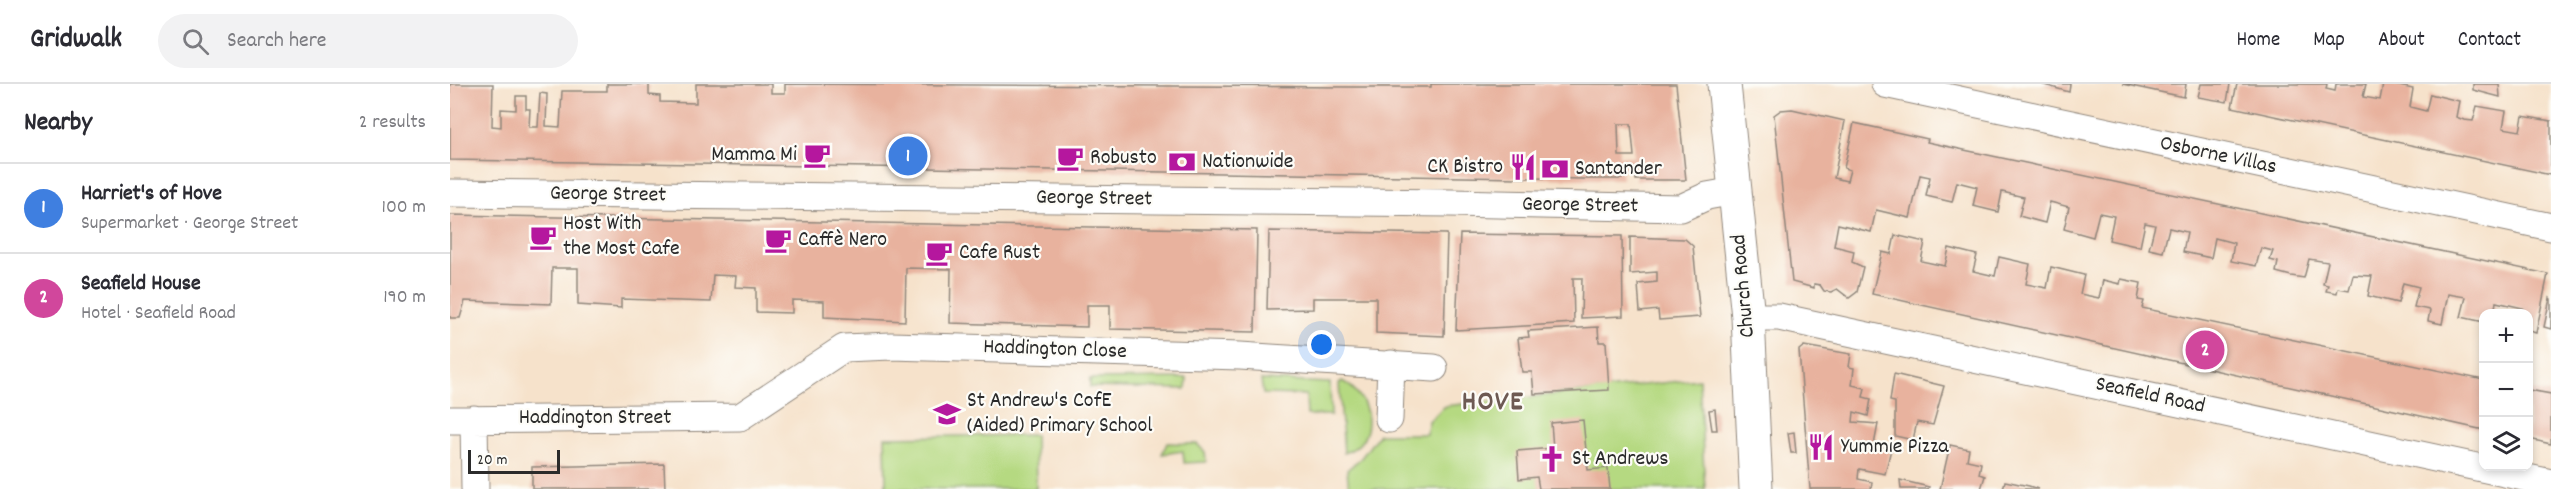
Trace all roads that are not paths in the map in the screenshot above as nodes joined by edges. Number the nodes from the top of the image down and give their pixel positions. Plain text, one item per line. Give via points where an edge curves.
1 (1724, 84) edge
2 (1885, 84) edge
3 (1735, 191) junction
4 (450, 193) edge
5 (2551, 227) edge
6 (1748, 317) junction
7 (1390, 364) junction
8 (1434, 368) dead end
9 (741, 417) joint
10 (1389, 419) dead end
11 (462, 420) edge
12 (2551, 483) edge
13 (475, 489) edge
14 (1756, 489) edge

1 - 3 main road, Church Road
2 - 5 street, Osborne Villas
3 - 4 street, George Street via 1707,196 1681,208
3 - 6 main road, Church Road
6 - 12 street, Seafield Road via 1779,316
6 - 14 main road, Church Road
7 - 8 street, Haddington Close
7 - 9 street, Haddington Close via 1240,356 844,348
7 - 10 street
9 - 11 street, Haddington Street
11 - 13 street

